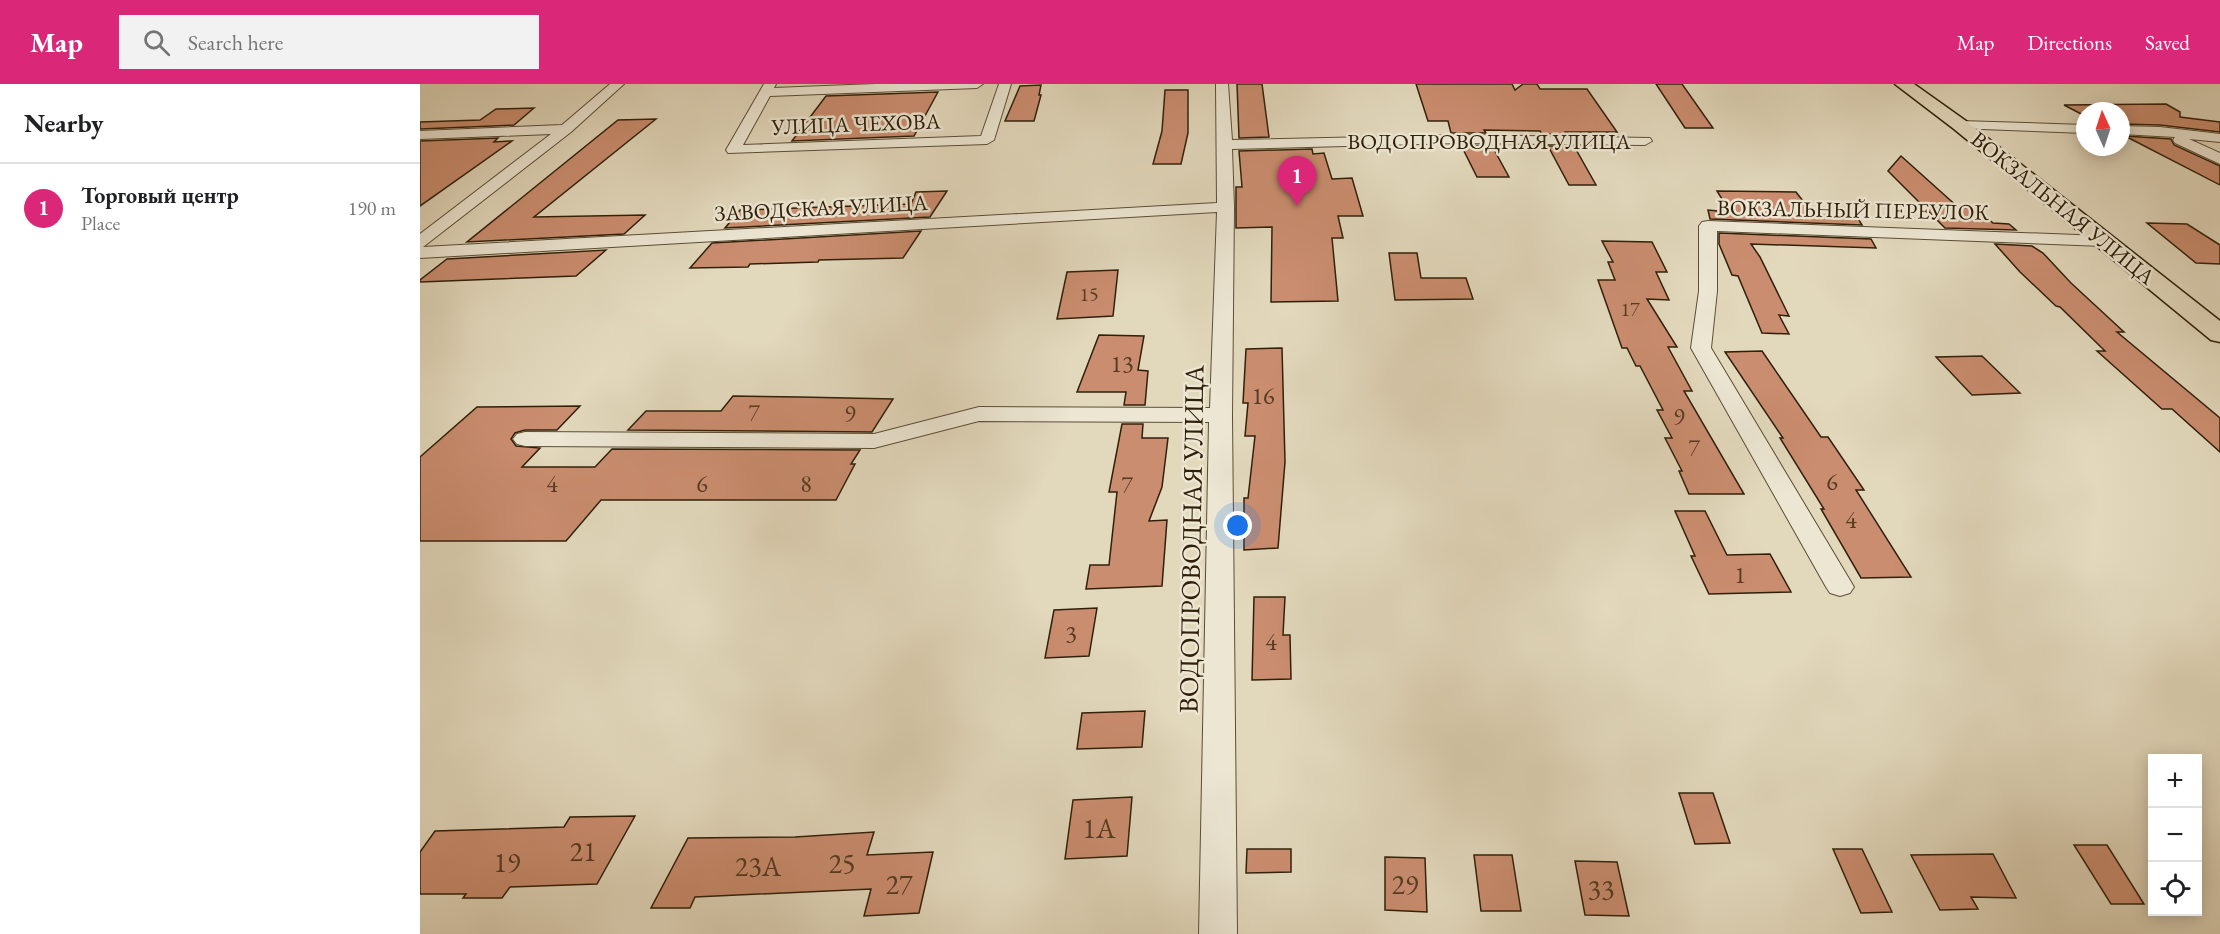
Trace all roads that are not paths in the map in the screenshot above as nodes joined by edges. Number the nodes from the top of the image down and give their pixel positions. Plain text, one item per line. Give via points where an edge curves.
1 (618, 84) edge
2 (977, 84) edge
3 (1005, 84) edge
4 (1222, 84) edge
5 (1903, 84) edge
6 (768, 88) edge
7 (1960, 126) junction
8 (566, 129) junction
9 (2076, 129) edge
10 (2130, 129) edge
11 (2160, 130) junction
12 (420, 135) edge
13 (2220, 138) edge
14 (1645, 141) dead end
15 (1226, 145) junction
16 (2220, 159) edge
17 (1226, 207) junction
18 (2103, 241) junction
19 (420, 243) edge
20 (420, 254) edge
21 (2220, 334) edge
22 (1221, 415) junction
23 (525, 439) dead end
24 (1840, 587) dead end
25 (1218, 934) edge

1 - 8 street
2 - 6 street, УЛИЦА ЧЕХОВА
3 - 6 street, УЛИЦА ЧЕХОВА via 987,140 733,150
4 - 15 street, ВОДОПРОВОДНАЯ УЛИЦА
5 - 7 main road, ВОКЗАЛЬНАЯ УЛИЦА
7 - 9 street
7 - 18 main road, ВОКЗАЛЬНАЯ УЛИЦА
8 - 12 street
8 - 19 street
10 - 11 street
11 - 13 street
11 - 16 street
14 - 15 street, ВОДОПРОВОДНАЯ УЛИЦА via 1461,139
15 - 17 street, ВОДОПРОВОДНАЯ УЛИЦА
17 - 20 street, ЗАВОДСКАЯ УЛИЦА
17 - 22 street, ВОДОПРОВОДНАЯ УЛИЦА
18 - 21 main road, ВОКЗАЛЬНАЯ УЛИЦА
18 - 24 street, ВОКЗАЛЬНЫЙ ПЕРЕУЛОК via 1708,226 1708,291 1701,348
22 - 23 street via 979,414 874,441
22 - 25 street, ВОДОПРОВОДНАЯ УЛИЦА

